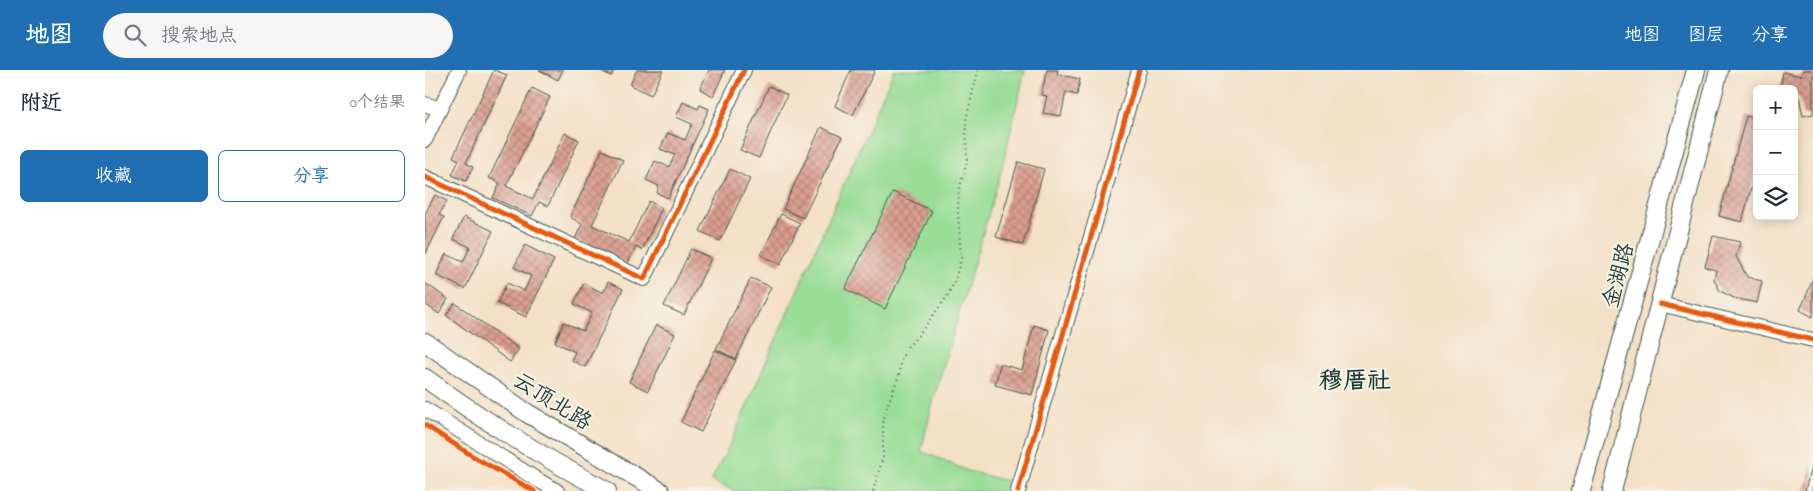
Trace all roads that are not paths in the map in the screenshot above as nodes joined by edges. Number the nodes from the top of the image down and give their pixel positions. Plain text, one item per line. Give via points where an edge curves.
1 (459, 70) edge
2 (744, 70) edge
3 (1139, 70) edge
4 (1696, 70) edge
5 (1719, 70) edge
6 (425, 104) edge
7 (440, 110) junction
8 (425, 140) edge
9 (425, 178) edge
10 (1661, 304) junction
11 (1813, 340) edge
12 (425, 342) edge
13 (425, 378) edge
14 (425, 409) edge
15 (557, 491) edge
16 (607, 491) edge
17 (660, 491) edge
18 (1018, 491) edge
19 (1581, 491) edge
20 (1612, 491) edge

1 - 7 street
2 - 9 street via 644,279
3 - 18 street
4 - 19 main road, 金湖路
5 - 10 main road
6 - 7 street
7 - 8 street
10 - 11 street
10 - 20 main road
12 - 17 main road, 云顶北路 via 527,413
13 - 16 main road via 563,468
14 - 15 street

